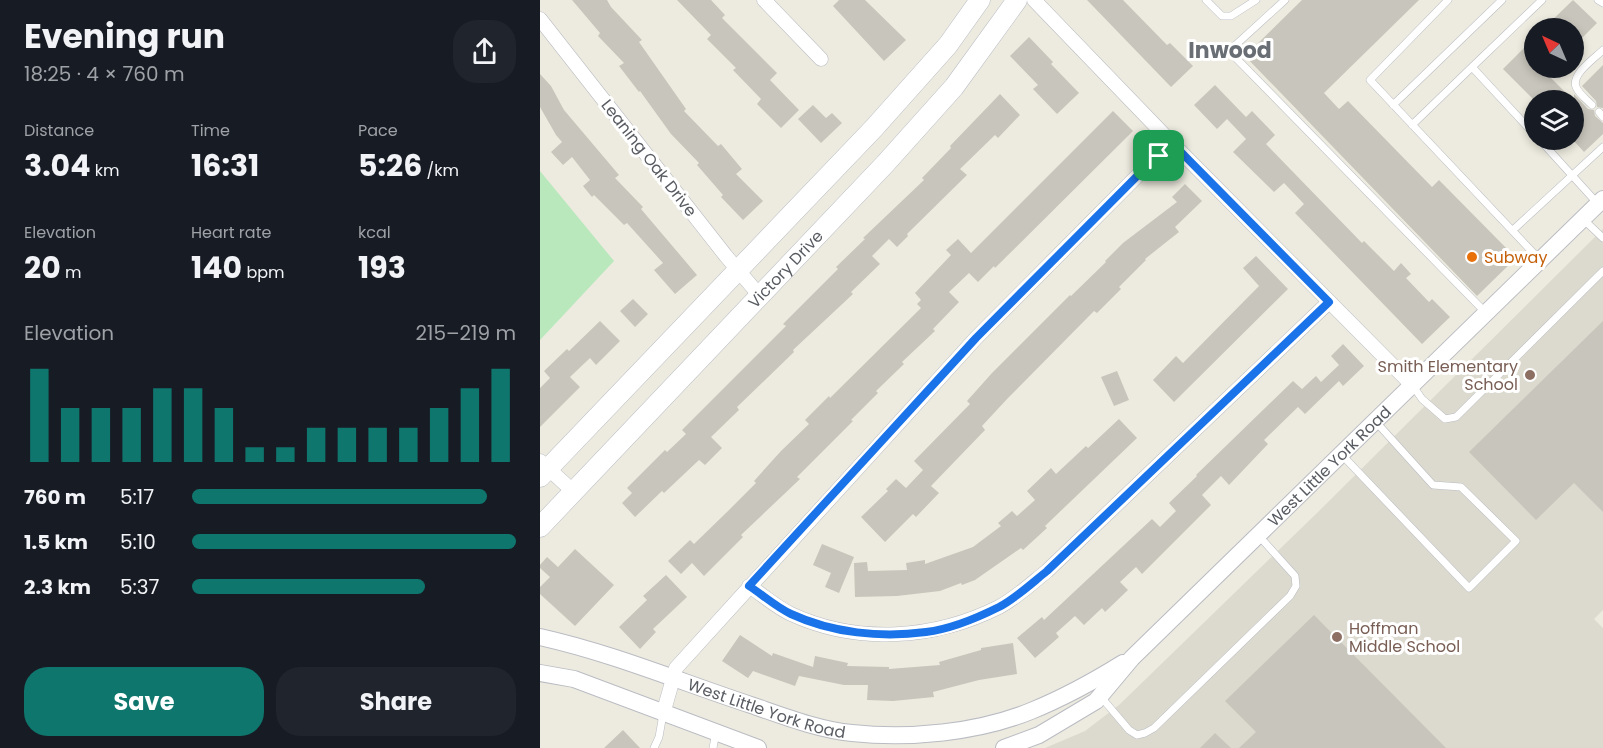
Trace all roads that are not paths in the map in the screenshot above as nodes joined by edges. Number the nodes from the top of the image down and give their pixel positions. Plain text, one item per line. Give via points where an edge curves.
1 (764, 0) edge
2 (980, 0) edge
3 (1017, 0) edge
4 (1034, 0) edge
5 (1206, 0) edge
6 (1256, 0) edge
7 (1285, 0) edge
8 (1448, 0) edge
9 (1502, 0) edge
10 (1542, 0) edge
11 (540, 20) edge
12 (1603, 50) edge
13 (822, 59) dead end
14 (1472, 67) junction
15 (1393, 105) junction
16 (1592, 105) dead end
17 (1524, 123) edge
18 (1412, 125) junction
19 (1171, 142) junction
20 (1603, 147) edge
21 (1549, 150) edge
22 (1573, 175) junction
23 (1601, 204) edge
24 (1583, 219) junction
25 (1513, 230) junction
26 (1603, 238) edge
27 (1540, 260) junction
28 (738, 271) junction
29 (1603, 271) edge
30 (760, 296) junction
31 (1329, 302) junction
32 (1486, 313) junction
33 (1411, 384) junction
34 (1374, 421) junction
35 (1341, 454) junction
36 (543, 469) edge
37 (574, 493) junction
38 (540, 527) edge
39 (1258, 535) junction
40 (749, 586) junction
41 (540, 637) edge
42 (1132, 658) junction
43 (540, 673) edge
44 (673, 679) junction
45 (1090, 683) junction
46 (1101, 697) junction
47 (663, 714) junction
48 (1002, 720) junction
49 (714, 740) edge
50 (1009, 747) edge
51 (654, 748) edge
52 (758, 748) edge

1 - 13 street
2 - 28 main road, Victory Drive via 948,45 874,128
3 - 30 main road, Victory Drive via 954,87
4 - 19 street
5 - 6 lane via 1222,16 1231,16
7 - 32 lane via 1229,51
8 - 15 lane via 1370,80
9 - 15 lane
10 - 14 lane
11 - 28 street, Leaning Oak Drive
12 - 16 lane via 1577,76 1575,84
14 - 17 lane
14 - 18 lane
15 - 18 lane
18 - 25 lane
19 - 31 street
19 - 40 street via 976,338
20 - 22 lane
21 - 22 lane
22 - 23 lane
22 - 25 lane
23 - 24 street, West Little York Road
24 - 26 lane
24 - 27 street, West Little York Road
25 - 27 lane
27 - 32 street, West Little York Road
28 - 30 street, Leaning Oak Drive
28 - 36 main road, Victory Drive
29 - 33 lane via 1456,417 1444,419
30 - 37 main road, Victory Drive
31 - 33 street
31 - 40 street via 1047,571 1001,606 959,624 927,632 879,635 852,632 790,614
32 - 33 street, West Little York Road
33 - 34 street, West Little York Road
34 - 35 street, West Little York Road
34 - 35 lane via 1433,484 1461,487 1516,540 1469,588
35 - 39 street, West Little York Road
36 - 37 street
37 - 38 main road, Victory Drive
39 - 42 street, West Little York Road
39 - 46 lane via 1295,576 1296,586 1290,596 1145,733 1137,735 1129,730
40 - 44 street via 676,668
41 - 44 street, West Little York Road via 587,648
42 - 45 street, West Little York Road
42 - 46 street, West Little York Road
43 - 47 street via 574,679
44 - 47 street
44 - 48 street, West Little York Road via 792,719 850,733 913,735 973,728
45 - 46 street
45 - 48 street, West Little York Road via 1030,712
46 - 50 street, West Little York Road via 1039,735
47 - 49 street
47 - 51 lane
48 - 50 street
49 - 52 street

